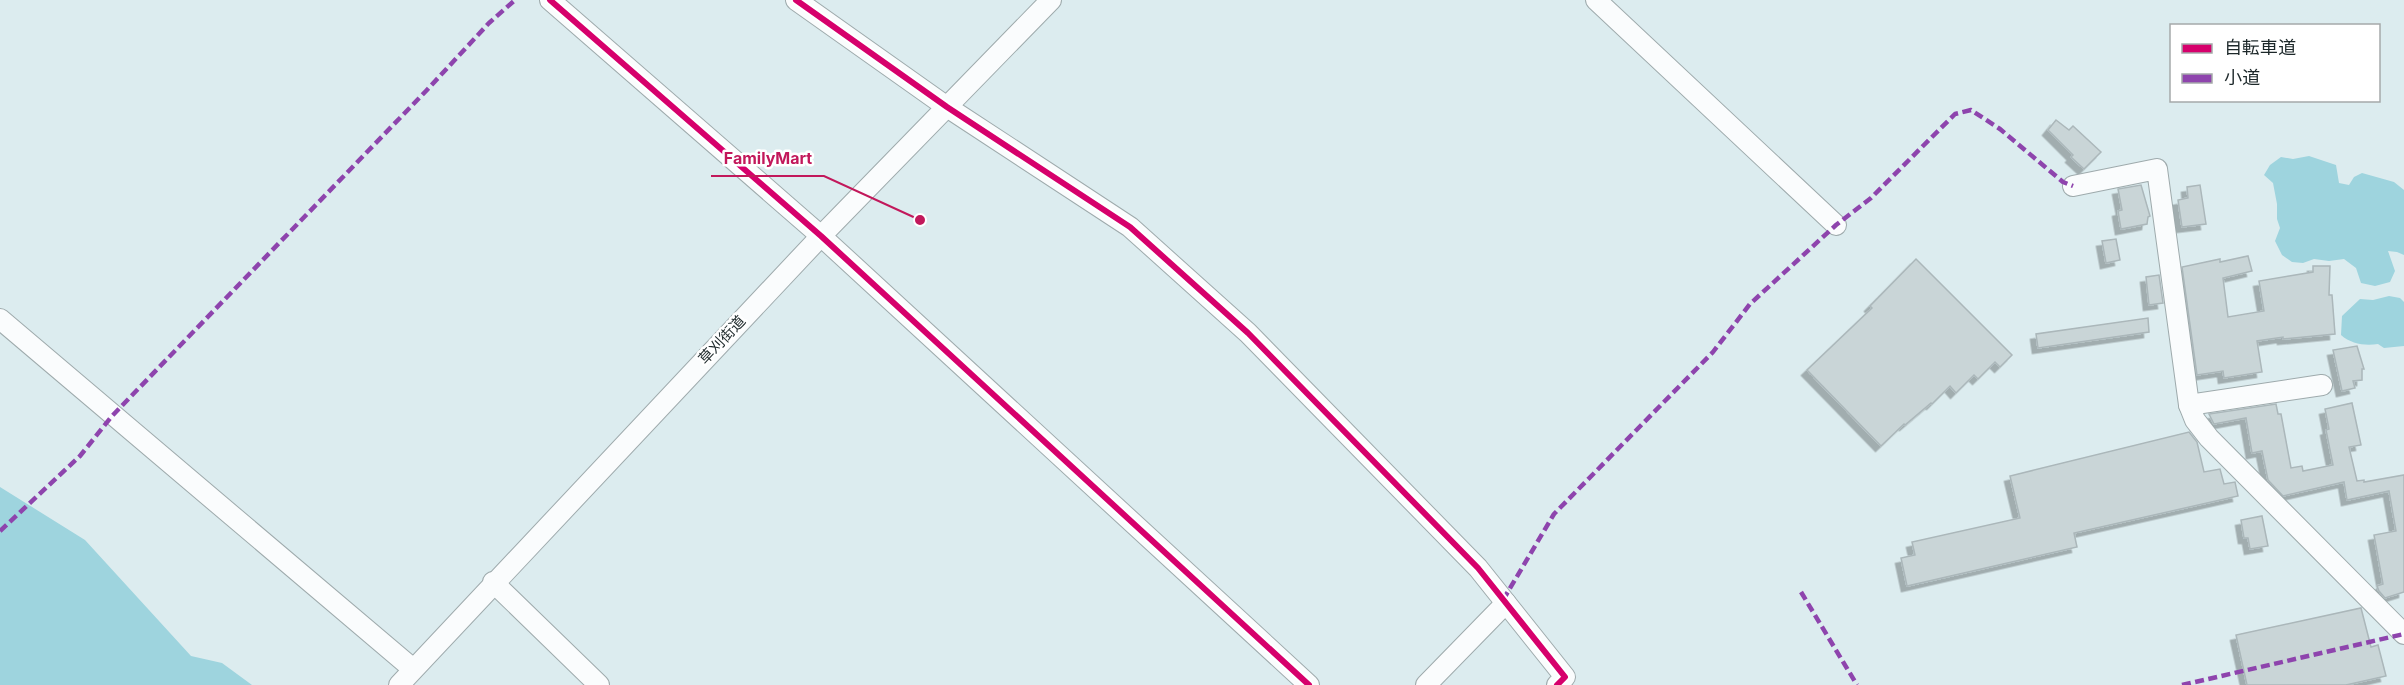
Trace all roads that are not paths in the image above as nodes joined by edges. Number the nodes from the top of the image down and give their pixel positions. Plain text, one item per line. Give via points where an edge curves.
1 (550, 0) edge
2 (796, 0) edge
3 (1052, 0) edge
4 (1596, 0) edge
5 (947, 106) junction
6 (2073, 186) dead end
7 (1836, 225) dead end
8 (821, 236) junction
9 (0, 319) edge
10 (2322, 385) dead end
11 (2189, 405) junction
12 (493, 582) junction
13 (1506, 603) junction
14 (2404, 634) edge
15 (413, 669) junction
16 (399, 685) edge
17 (599, 685) edge
18 (1309, 685) edge
19 (1426, 685) edge
20 (1557, 685) edge

1 - 8 street
2 - 5 street
3 - 5 street, 草刈街道
4 - 7 street
5 - 8 street, 草刈街道
5 - 13 street via 1130,227 1248,333 1478,568
6 - 11 street via 2157,169
8 - 12 street, 草刈街道
8 - 18 street
9 - 15 street
10 - 11 street
11 - 14 street via 2209,438
12 - 15 street, 草刈街道
12 - 17 street
13 - 19 street
13 - 20 street via 1565,677
15 - 16 street, 草刈街道

